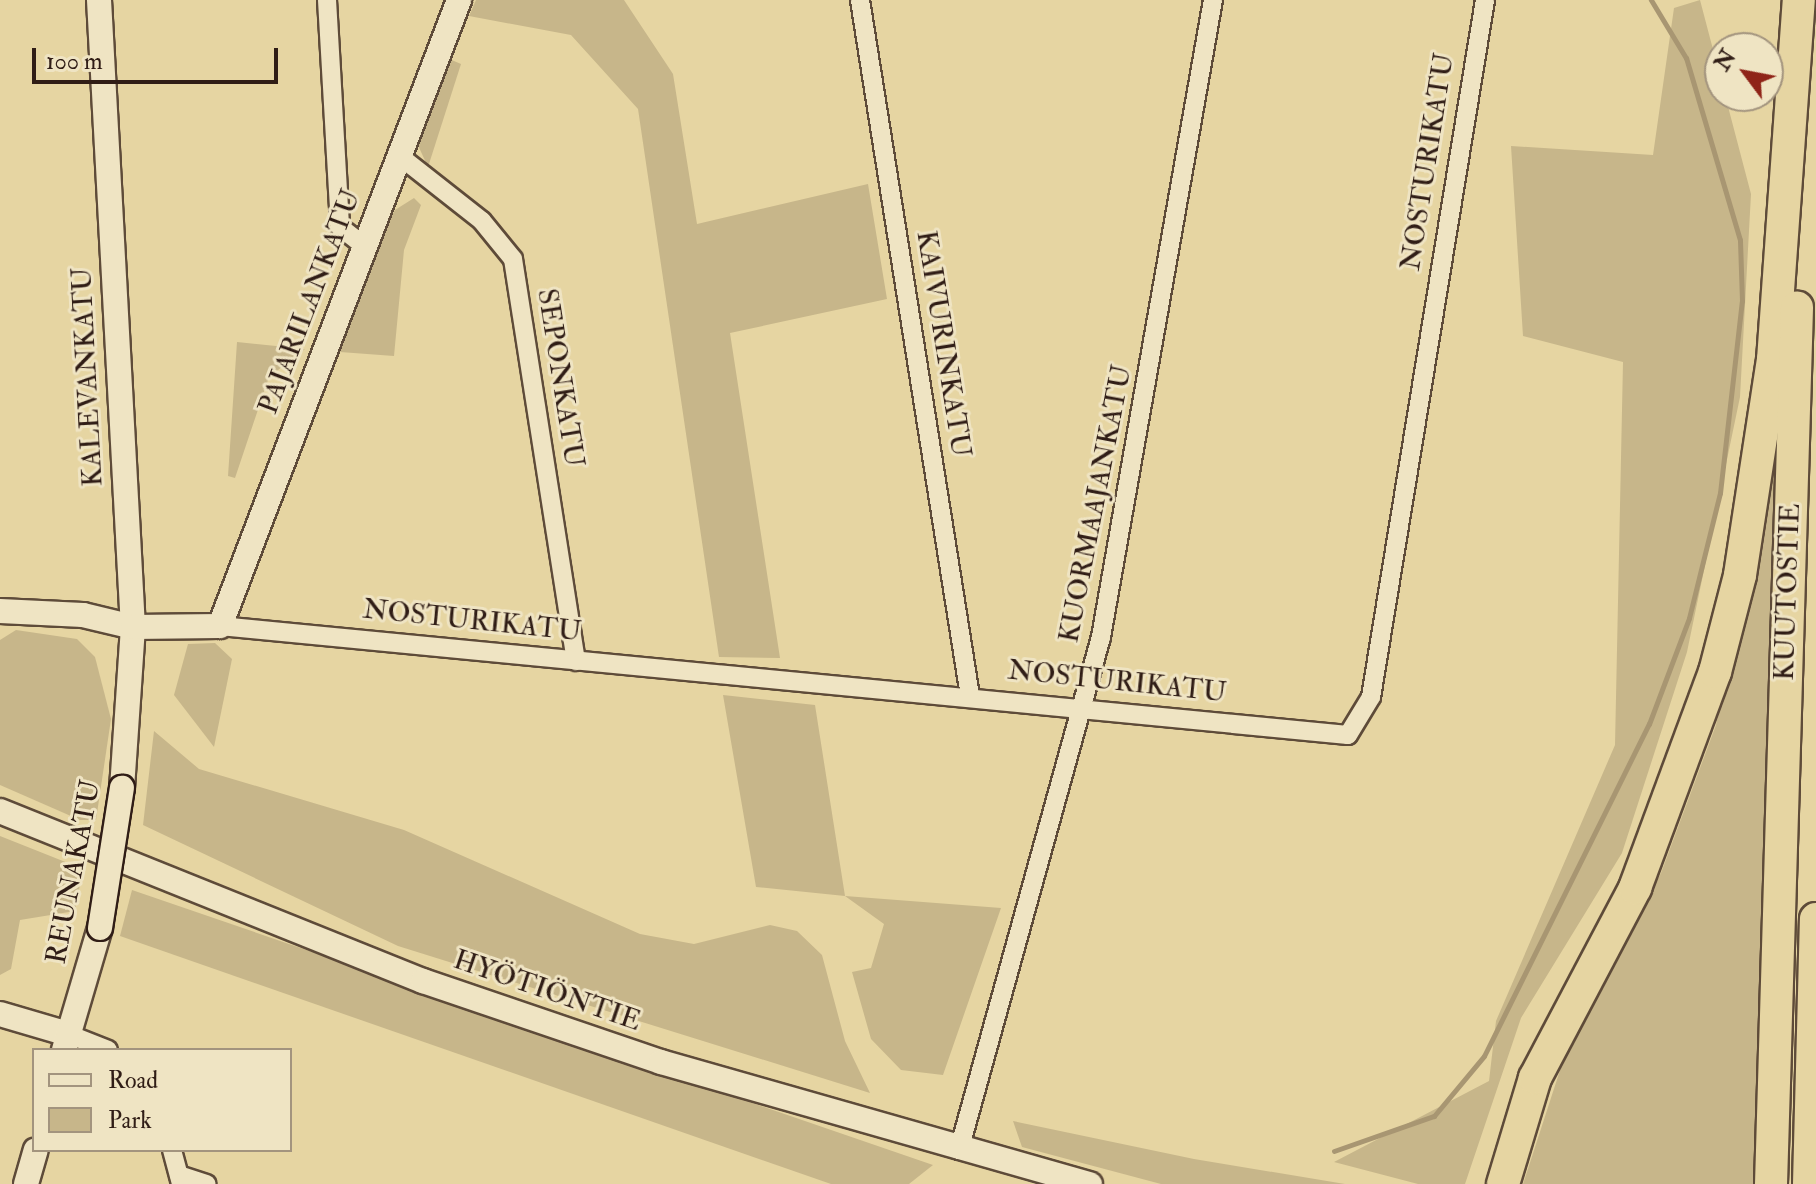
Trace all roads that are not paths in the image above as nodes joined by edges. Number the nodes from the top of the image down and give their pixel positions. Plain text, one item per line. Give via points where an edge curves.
1 (99, 0) edge
2 (327, 0) edge
3 (459, 0) edge
4 (860, 0) edge
5 (1213, 0) edge
6 (1802, 0) edge
7 (1481, 1) edge
8 (397, 154) junction
9 (363, 245) junction
10 (0, 611) edge
11 (220, 626) junction
12 (133, 627) junction
13 (576, 661) junction
14 (970, 696) junction
15 (1080, 711) junction
16 (127, 750) joint
17 (0, 811) edge
18 (1816, 919) edge
19 (0, 1014) edge
20 (66, 1042) edge
21 (98, 1048) edge
22 (959, 1150) junction
23 (35, 1152) edge
24 (173, 1152) edge
25 (180, 1180) edge
26 (26, 1184) edge
27 (207, 1184) edge
28 (1090, 1184) edge
29 (1503, 1184) edge
30 (1771, 1184) edge
31 (1809, 1184) edge

1 - 12 main road, KALEVANKATU
2 - 9 street via 340,227
3 - 8 main road, PAJARILANKATU
4 - 14 street, KAIVURINKATU
5 - 15 street, KUORMAAJANKATU via 1124,531
6 - 29 highway via 1773,360 1740,575 1715,672 1635,888 1522,1108
6 - 30 highway, KUUTOSTIE
7 - 15 street, NOSTURIKATU via 1371,697 1348,735
8 - 9 main road, PAJARILANKATU
8 - 13 street, SEPONKATU via 482,221 513,259
9 - 11 main road, PAJARILANKATU
10 - 12 main road, NOSTURIKATU via 83,615
11 - 12 main road, NOSTURIKATU
11 - 13 street, NOSTURIKATU
12 - 16 main road, KALEVANKATU
13 - 14 street, NOSTURIKATU
14 - 15 street, NOSTURIKATU
15 - 22 street, KUORMAAJANKATU
16 - 20 main road, REUNAKATU, bridge via 100,928
17 - 22 main road, HYÖTIÖNTIE via 423,981 661,1062
18 - 31 highway
19 - 20 main road
20 - 21 street
22 - 28 main road, HYÖTIÖNTIE
23 - 26 main road
24 - 25 street
25 - 27 street

